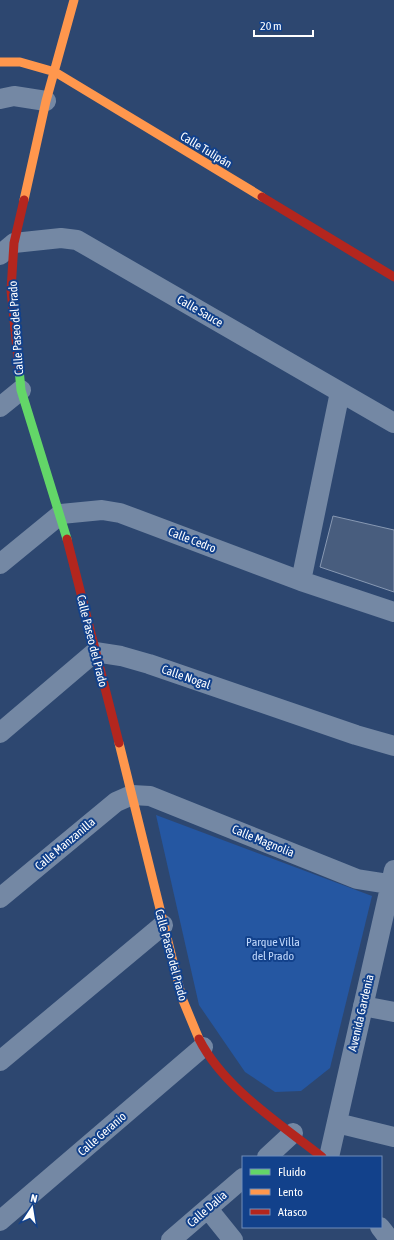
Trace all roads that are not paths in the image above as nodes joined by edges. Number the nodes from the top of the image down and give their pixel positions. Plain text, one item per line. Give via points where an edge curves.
1 (74, 0) edge
2 (0, 62) edge
3 (55, 72) junction
4 (0, 99) edge
5 (46, 101) junction
6 (7, 249) edge
7 (394, 277) edge
8 (21, 390) junction
9 (340, 392) junction
10 (0, 407) edge
11 (394, 423) edge
12 (60, 514) junction
13 (0, 564) edge
14 (301, 581) junction
15 (394, 612) edge
16 (95, 652) junction
17 (0, 733) edge
18 (394, 746) edge
19 (132, 794) junction
20 (393, 880) edge
21 (0, 898) edge
22 (163, 925) junction
23 (363, 1006) junction
24 (394, 1012) edge
25 (203, 1047) junction
26 (0, 1061) edge
27 (337, 1123) junction
28 (293, 1133) junction
29 (394, 1137) edge
30 (268, 1156) edge
31 (321, 1156) edge
32 (329, 1156) edge
33 (242, 1179) edge
34 (208, 1209) junction
35 (0, 1220) edge
36 (381, 1228) edge
37 (171, 1240) edge
38 (233, 1240) edge
39 (390, 1240) edge

1 - 3 street, Calle Paseo del Prado
2 - 3 street, Calle Tulipán via 20,62
3 - 5 street, Calle Paseo del Prado
3 - 7 street, Calle Tulipán
4 - 5 street via 14,96
5 - 6 street, Calle Paseo del Prado
6 - 8 street, Calle Paseo del Prado
6 - 9 street, Calle Sauce via 61,238 77,240
8 - 10 street
8 - 12 street, Calle Paseo del Prado
9 - 11 street, Calle Sauce
9 - 14 street
12 - 13 street
12 - 14 street, Calle Cedro via 102,510 120,513
12 - 16 street, Calle Paseo del Prado
14 - 15 street, Calle Cedro
16 - 17 street
16 - 18 street, Calle Nogal via 149,664
16 - 19 street, Calle Paseo del Prado
19 - 20 street, Calle Magnolia via 150,796 358,879
19 - 21 street, Calle Manzanilla via 116,802
19 - 22 street, Calle Paseo del Prado
20 - 23 street, Avenida Gardenia
22 - 25 street, Calle Paseo del Prado via 182,998
22 - 26 street
23 - 24 street
23 - 27 street, Avenida Gardenia
25 - 28 street, Calle Paseo del Prado via 238,1090
25 - 35 street, Calle Geranio
27 - 29 street
27 - 32 street, Avenida Gardenia
28 - 30 street
28 - 31 street, Calle Paseo del Prado
33 - 34 street, Calle Dalia
34 - 37 street, Calle Dalia
34 - 38 street
36 - 39 street

